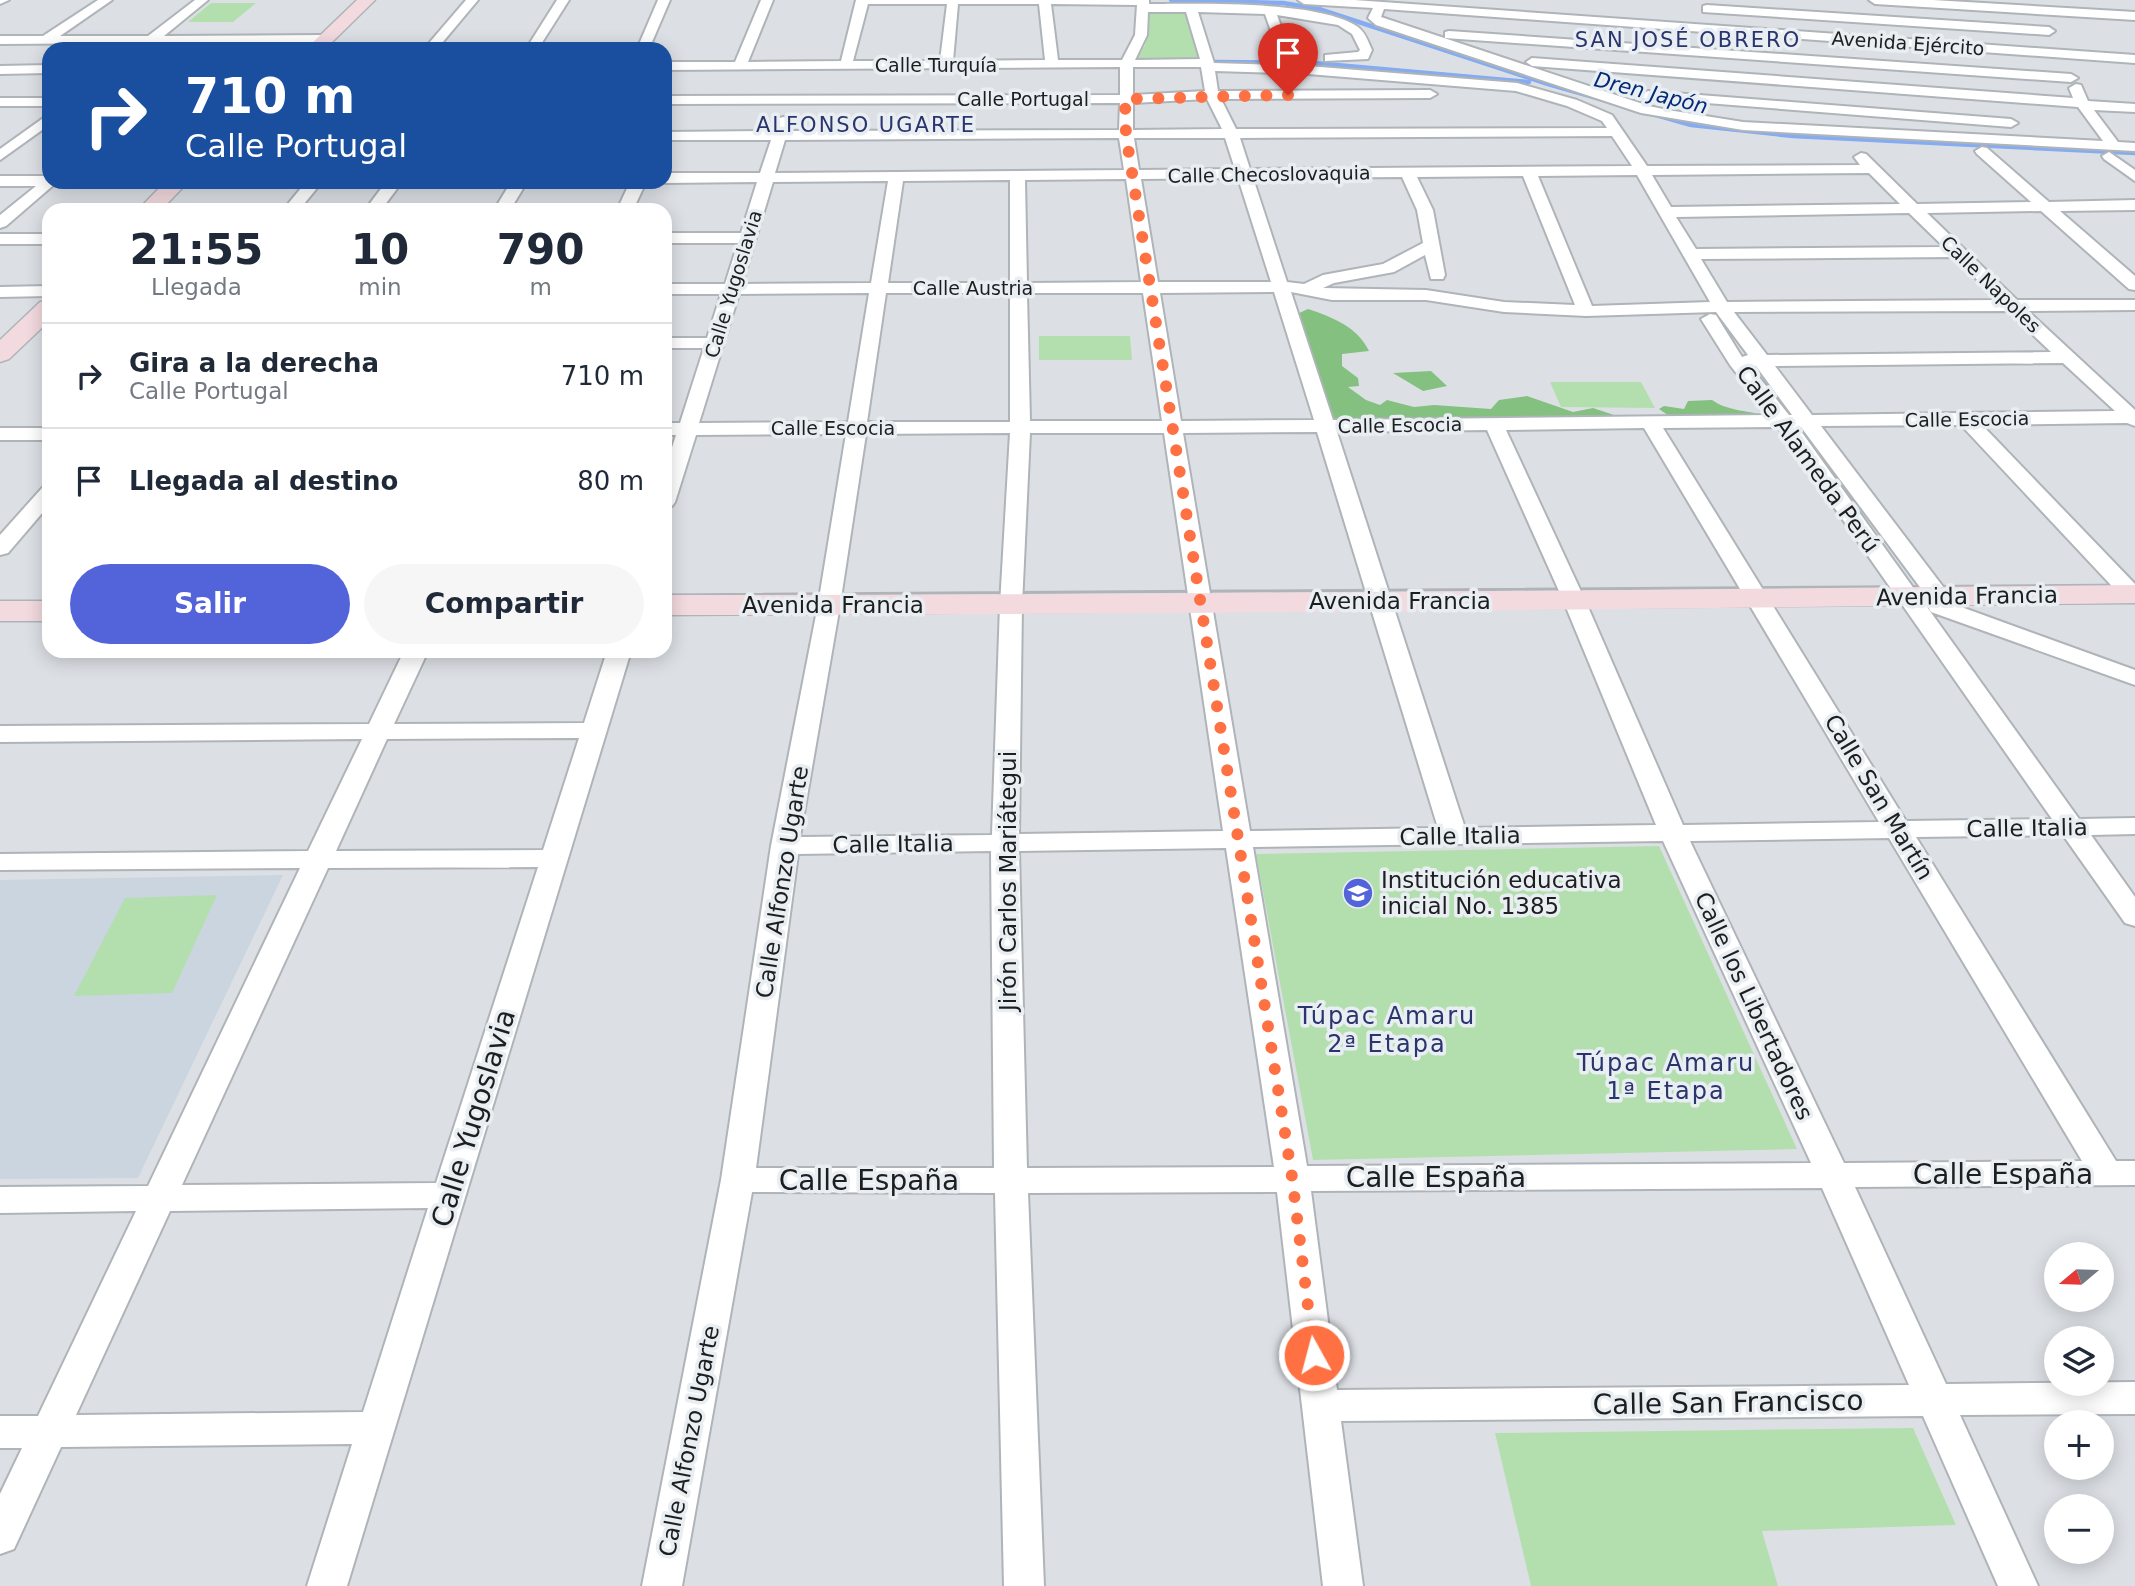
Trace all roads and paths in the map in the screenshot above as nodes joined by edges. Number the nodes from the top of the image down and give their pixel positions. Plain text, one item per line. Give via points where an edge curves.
1 (106, 0) edge
2 (201, 0) edge
3 (367, 0) edge
4 (472, 0) edge
5 (563, 0) edge
6 (664, 0) edge
7 (767, 0) edge
8 (863, 0) edge
9 (952, 0) edge
10 (1304, 0) edge
11 (1548, 0) edge
12 (1868, 0) edge
13 (1875, 0) edge
14 (1045, 1) edge
15 (1143, 3) edge
16 (1381, 4) edge
17 (1707, 5) edge
18 (2033, 5) edge
19 (1191, 8) junction
20 (1270, 11) junction
21 (2119, 16) junction
22 (2135, 16) edge
23 (1546, 18) junction
24 (1871, 20) junction
25 (1707, 30) junction
26 (2049, 31) junction
27 (2130, 32) dead end
28 (1416, 33) junction
29 (0, 40) edge
30 (46, 40) junction
31 (150, 40) junction
32 (1542, 40) junction
33 (1876, 41) junction
34 (147, 42) edge
35 (235, 42) edge
36 (322, 42) edge
37 (436, 42) edge
38 (537, 42) edge
39 (646, 42) edge
40 (1708, 54) junction
41 (2062, 54) junction
42 (1286, 57) junction
43 (2135, 59) edge
44 (1496, 61) junction
45 (1207, 62) junction
46 (1127, 63) junction
47 (1541, 63) junction
48 (1052, 64) junction
49 (801, 65) junction
50 (846, 65) junction
51 (946, 65) junction
52 (672, 66) edge
53 (740, 66) junction
54 (1885, 66) junction
55 (42, 69) edge
56 (0, 70) edge
57 (1710, 75) junction
58 (2071, 78) junction
59 (1898, 90) junction
60 (1588, 92) junction
61 (1212, 95) junction
62 (1549, 95) junction
63 (1125, 99) junction
64 (1708, 99) junction
65 (672, 100) edge
66 (790, 100) junction
67 (0, 102) edge
68 (42, 102) edge
69 (2083, 104) junction
70 (2135, 108) edge
71 (1902, 115) junction
72 (1607, 118) junction
73 (1706, 120) junction
74 (42, 123) edge
75 (2023, 124) dead end
76 (2076, 128) dead end
77 (2103, 130) junction
78 (1616, 132) junction
79 (2135, 132) edge
80 (1231, 133) junction
81 (779, 135) junction
82 (1126, 135) junction
83 (1913, 135) junction
84 (672, 136) edge
85 (0, 140) edge
86 (20, 140) junction
87 (42, 140) edge
88 (1849, 145) junction
89 (2135, 147) edge
90 (1982, 151) junction
91 (2112, 151) junction
92 (0, 156) edge
93 (2135, 158) edge
94 (1641, 169) junction
95 (1873, 169) junction
96 (1528, 171) junction
97 (1408, 173) junction
98 (1132, 175) junction
99 (1244, 175) junction
100 (1017, 176) junction
101 (766, 177) junction
102 (896, 177) junction
103 (2135, 177) edge
104 (672, 178) edge
105 (0, 181) edge
106 (42, 181) edge
107 (42, 187) edge
108 (170, 189) edge
109 (308, 189) edge
110 (156, 203) edge
111 (297, 203) edge
112 (2044, 205) junction
113 (2135, 205) edge
114 (1912, 206) junction
115 (1666, 212) junction
116 (0, 223) edge
117 (672, 238) edge
118 (747, 238) junction
119 (0, 239) edge
120 (42, 239) edge
121 (1430, 246) junction
122 (1958, 252) junction
123 (1690, 254) junction
124 (1400, 263) junction
125 (1437, 275) dead end
126 (2135, 285) edge
127 (1150, 286) junction
128 (1280, 286) junction
129 (879, 288) junction
130 (1018, 288) junction
131 (672, 289) edge
132 (731, 289) junction
133 (1305, 289) junction
134 (42, 291) edge
135 (0, 292) edge
136 (1401, 296) junction
137 (2012, 305) junction
138 (2135, 305) edge
139 (1287, 307) junction
140 (1712, 307) junction
141 (1586, 311) junction
142 (42, 313) edge
143 (672, 343) edge
144 (715, 343) junction
145 (3, 347) edge
146 (2067, 357) junction
147 (1736, 361) junction
148 (1759, 361) junction
149 (2134, 418) edge
150 (1966, 419) junction
151 (1795, 420) junction
152 (1650, 422) junction
153 (1494, 424) junction
154 (1174, 426) junction
155 (1325, 426) junction
156 (857, 427) junction
157 (1020, 427) junction
158 (672, 429) edge
159 (688, 429) junction
160 (0, 434) edge
161 (42, 434) edge
162 (672, 480) edge
163 (0, 515) edge
164 (39, 515) edge
165 (0, 548) edge
166 (2134, 594) edge
167 (1907, 597) junction
168 (1757, 598) junction
169 (1574, 600) junction
170 (1198, 601) junction
171 (1382, 602) junction
172 (1947, 604) junction
173 (672, 605) edge
174 (829, 605) junction
175 (1011, 605) junction
176 (0, 611) edge
177 (42, 611) edge
178 (413, 658) edge
179 (617, 658) edge
180 (2135, 678) edge
181 (594, 730) junction
182 (378, 732) junction
183 (0, 734) edge
184 (2073, 827) junction
185 (2135, 827) edge
186 (1899, 830) junction
187 (1673, 833) junction
188 (1454, 836) junction
189 (1239, 839) junction
190 (1005, 843) junction
191 (785, 846) junction
192 (554, 858) junction
193 (318, 860) junction
194 (0, 862) edge
195 (2135, 917) edge
196 (2121, 1173) edge
197 (1833, 1175) junction
198 (1292, 1177) junction
199 (738, 1180) junction
200 (1011, 1181) junction
201 (449, 1195) junction
202 (159, 1198) junction
203 (0, 1200) edge
204 (2135, 1398) edge
205 (1933, 1399) junction
206 (1320, 1406) junction
207 (376, 1428) junction
208 (49, 1431) junction
209 (0, 1432) edge
210 (0, 1536) edge
211 (327, 1586) edge
212 (662, 1586) edge
213 (1024, 1586) edge
214 (1343, 1586) edge
215 (2018, 1586) edge

1 - 30 street
2 - 31 street
3 - 36 street
4 - 37 street
5 - 38 street
6 - 39 street
7 - 53 street
8 - 9 street
8 - 50 street
9 - 14 street
9 - 51 street
10 - 16 street, Avenida Ejército
11 - 23 street
12 - 24 street
13 - 18 street
14 - 15 street
14 - 48 street
15 - 19 street
15 - 46 street via 1141,35
16 - 23 street, Avenida Ejército
16 - 28 street via 1374,18
17 - 24 street
17 - 25 street
18 - 21 street
18 - 26 street
19 - 20 street
19 - 45 street
20 - 42 street
20 - 42 street via 1339,22 1356,30 1366,50 1363,57
21 - 22 street
21 - 27 street
23 - 25 street, Avenida Ejército via 1628,18
23 - 32 street
24 - 26 street
24 - 33 street
25 - 33 street, Avenida Ejército
25 - 40 street
26 - 41 street
28 - 32 street
28 - 44 street
29 - 30 street
30 - 31 street
31 - 34 street
31 - 35 street
32 - 40 street
32 - 47 street
33 - 41 street, Avenida Ejército
33 - 54 street
40 - 54 street
40 - 57 street
41 - 43 street, Avenida Ejército
41 - 58 street
42 - 45 street
44 - 47 street
44 - 60 street
45 - 46 street, Calle Turquía
45 - 61 street
45 - 62 street via 1482,83
46 - 48 street, Calle Turquía
46 - 63 street
47 - 57 street
48 - 51 street, Calle Turquía
49 - 50 street, Calle Turquía
49 - 53 street, Calle Turquía
49 - 66 street, Calle Yugoslavia
50 - 51 street, Calle Turquía
52 - 53 street, Calle Turquía
54 - 58 street
54 - 59 street
55 - 56 street
57 - 59 street
57 - 64 street
58 - 69 street
59 - 69 street
59 - 71 street
60 - 64 street
60 - 73 street via 1646,110
61 - 62 street, Calle Portugal
61 - 63 street, Calle Portugal
61 - 80 street
62 - 72 street
63 - 66 street, Calle Portugal
63 - 82 street
64 - 71 street
64 - 73 street
65 - 66 street, Calle Portugal
66 - 81 street, Calle Yugoslavia
67 - 68 street
69 - 70 street
69 - 77 street
71 - 75 street
71 - 83 street
72 - 78 street
72 - 88 street via 1728,136
73 - 83 street
74 - 86 street
76 - 77 street
77 - 79 street
77 - 91 street
78 - 80 street
78 - 94 street
80 - 82 street
80 - 99 street
81 - 82 street
81 - 84 street
81 - 101 street, Calle Yugoslavia
82 - 98 street
83 - 91 street
85 - 86 street
86 - 87 street
86 - 92 street
88 - 90 street
88 - 95 street, Calle Napoles
89 - 91 street
90 - 91 street
90 - 112 street
91 - 93 street
91 - 103 street
94 - 95 street, Calle Checoslovaquia
94 - 96 street, Calle Checoslovaquia
94 - 115 street
95 - 114 street, Calle Napoles
96 - 97 street, Calle Checoslovaquia
96 - 141 street
97 - 99 street, Calle Checoslovaquia
97 - 121 street via 1425,210
98 - 99 street, Calle Checoslovaquia
98 - 100 street, Calle Checoslovaquia
98 - 127 street
99 - 128 street
100 - 102 street, Calle Checoslovaquia
100 - 130 street, Jirón Carlos Mariátegui
101 - 102 street, Calle Checoslovaquia
101 - 104 street, Calle Checoslovaquia
101 - 118 street, Calle Yugoslavia
102 - 129 street, Calle Alfonzo Ugarte
105 - 106 street
107 - 116 street
108 - 110 street
109 - 111 street
112 - 113 street
112 - 114 street
112 - 126 street
114 - 115 street
114 - 122 street, Calle Napoles
115 - 123 street
117 - 118 street
118 - 132 street, Calle Yugoslavia
119 - 120 street
121 - 124 street
121 - 125 street
122 - 123 street
122 - 137 street, Calle Napoles
123 - 140 street
124 - 133 street
124 - 136 street via 1394,274
127 - 128 street, Calle Austria
127 - 130 street, Calle Austria
127 - 154 street
128 - 133 street, Calle Austria
128 - 139 street
129 - 130 street, Calle Austria
129 - 132 street, Calle Austria
129 - 156 street, Calle Alfonzo Ugarte
130 - 157 street, Jirón Carlos Mariátegui
131 - 132 street, Calle Austria
132 - 144 street, Calle Yugoslavia
133 - 136 street, Calle Austria via 1332,295
133 - 139 street
134 - 135 street
136 - 141 street, Calle Austria
137 - 138 street, Calle Austria
137 - 140 street, Calle Austria
137 - 146 street, Calle Napoles
139 - 155 street
140 - 141 street, Calle Austria
140 - 147 street, Calle Alameda Perú
140 - 148 street
142 - 145 street
143 - 144 street
144 - 159 street, Calle Yugoslavia
146 - 148 street
146 - 149 street, Calle Napoles
147 - 148 street
147 - 151 street, Calle Alameda Perú
148 - 151 street
149 - 150 street, Calle Escocia
150 - 151 street, Calle Escocia
150 - 166 street
151 - 152 street, Calle Escocia
151 - 167 street, Calle Alameda Perú
151 - 172 street
152 - 153 street, Calle Escocia
152 - 168 street, Calle San Martín
153 - 155 street, Calle Escocia
153 - 169 street, Calle los Libertadores
154 - 155 street, Calle Escocia
154 - 157 street, Calle Escocia
154 - 170 street
155 - 171 street
156 - 157 street, Calle Escocia
156 - 159 street, Calle Escocia
156 - 174 street, Calle Alfonzo Ugarte
157 - 175 street, Jirón Carlos Mariátegui
158 - 159 street, Calle Escocia
159 - 162 street, Calle Yugoslavia
160 - 161 street
163 - 164 street
164 - 165 street
166 - 172 street, Avenida Francia
167 - 168 street, Avenida Francia
167 - 172 street, Avenida Francia
167 - 184 street, Calle Alameda Perú
168 - 169 street, Avenida Francia
168 - 186 street, Calle San Martín
169 - 171 street, Avenida Francia
169 - 187 street, Calle los Libertadores
170 - 171 street, Avenida Francia
170 - 175 street, Avenida Francia
170 - 189 street
171 - 188 street
172 - 180 street
173 - 174 street, Avenida Francia
174 - 175 street, Avenida Francia
174 - 191 street, Calle Alfonzo Ugarte
175 - 190 street, Jirón Carlos Mariátegui
176 - 177 street
178 - 182 street
179 - 181 street, Calle Yugoslavia
181 - 182 street
181 - 192 street, Calle Yugoslavia
182 - 183 street
182 - 193 street
184 - 185 street, Calle Italia
184 - 186 street, Calle Italia
184 - 195 street, Calle Alameda Perú
186 - 187 street, Calle Italia
186 - 196 street, Calle San Martín
187 - 188 street, Calle Italia
187 - 197 street, Calle los Libertadores
188 - 189 street, Calle Italia
189 - 190 street, Calle Italia
189 - 198 street
190 - 191 street, Calle Italia
190 - 200 street, Jirón Carlos Mariátegui
191 - 199 street, Calle Alfonzo Ugarte
192 - 193 street
192 - 201 street, Calle Yugoslavia
193 - 194 street
193 - 202 street
196 - 197 street, Calle España
197 - 198 street, Calle España
197 - 205 street, Calle los Libertadores
198 - 200 street, Calle España
198 - 206 street
199 - 200 street, Calle España
199 - 212 street, Calle Alfonzo Ugarte
200 - 213 street, Jirón Carlos Mariátegui
201 - 202 street
201 - 207 street, Calle Yugoslavia
202 - 203 street
202 - 208 street
204 - 205 street, Calle San Francisco
205 - 206 street, Calle San Francisco
205 - 215 street, Calle los Libertadores
206 - 214 street
207 - 208 street
207 - 211 street, Calle Yugoslavia
208 - 209 street
208 - 210 street

